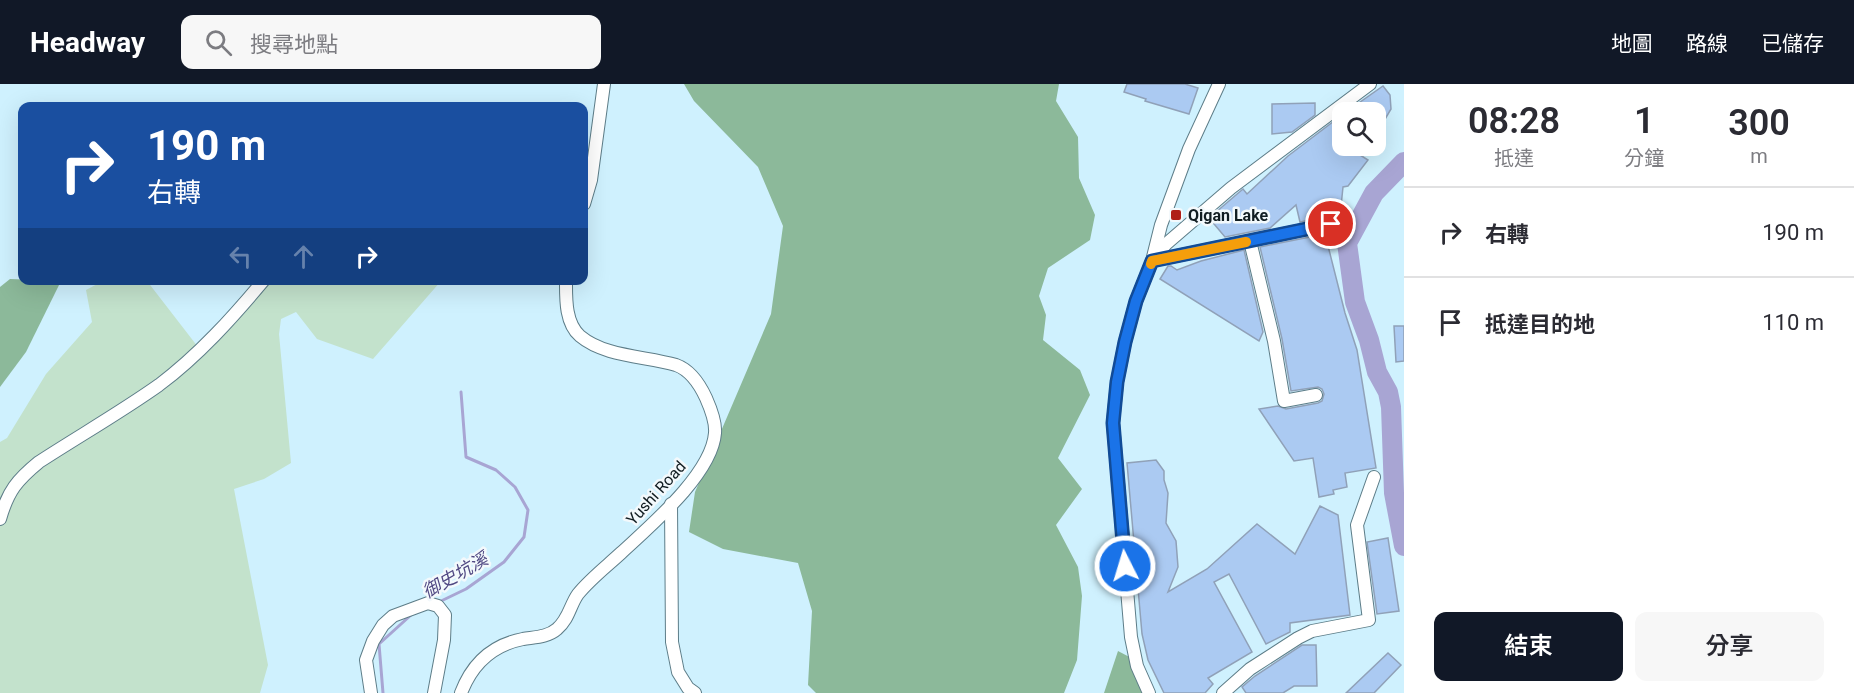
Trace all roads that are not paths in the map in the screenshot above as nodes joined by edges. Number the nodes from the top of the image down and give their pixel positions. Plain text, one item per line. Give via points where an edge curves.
1 (604, 84) edge
2 (1220, 84) edge
3 (1370, 84) edge
4 (588, 190) edge
5 (1331, 224) dead end
6 (1250, 241) junction
7 (1152, 261) junction
8 (260, 285) edge
9 (566, 285) edge
10 (1316, 395) dead end
11 (1374, 477) dead end
12 (671, 504) junction
13 (0, 519) edge
14 (371, 693) edge
15 (434, 693) edge
16 (461, 693) edge
17 (695, 693) edge
18 (1149, 693) edge
19 (1223, 693) edge

1 - 4 street
2 - 7 street via 1189,149
3 - 7 street via 1231,188
5 - 6 street
6 - 7 street
6 - 10 street via 1284,401
7 - 18 street via 1125,342 1113,423 1131,637 1137,666
8 - 13 street via 227,324 159,385 21,477 5,500
9 - 12 street, Yushi Road via 571,324 581,337 621,354 677,366 689,373 702,390 715,432 710,451 688,487
11 - 19 street via 1357,525 1369,620 1312,631 1298,638 1250,669
12 - 16 street, Yushi Road via 577,595 555,631 490,651
12 - 17 street via 672,642 678,672
14 - 15 street via 366,660 383,625 393,615 433,604 446,615

